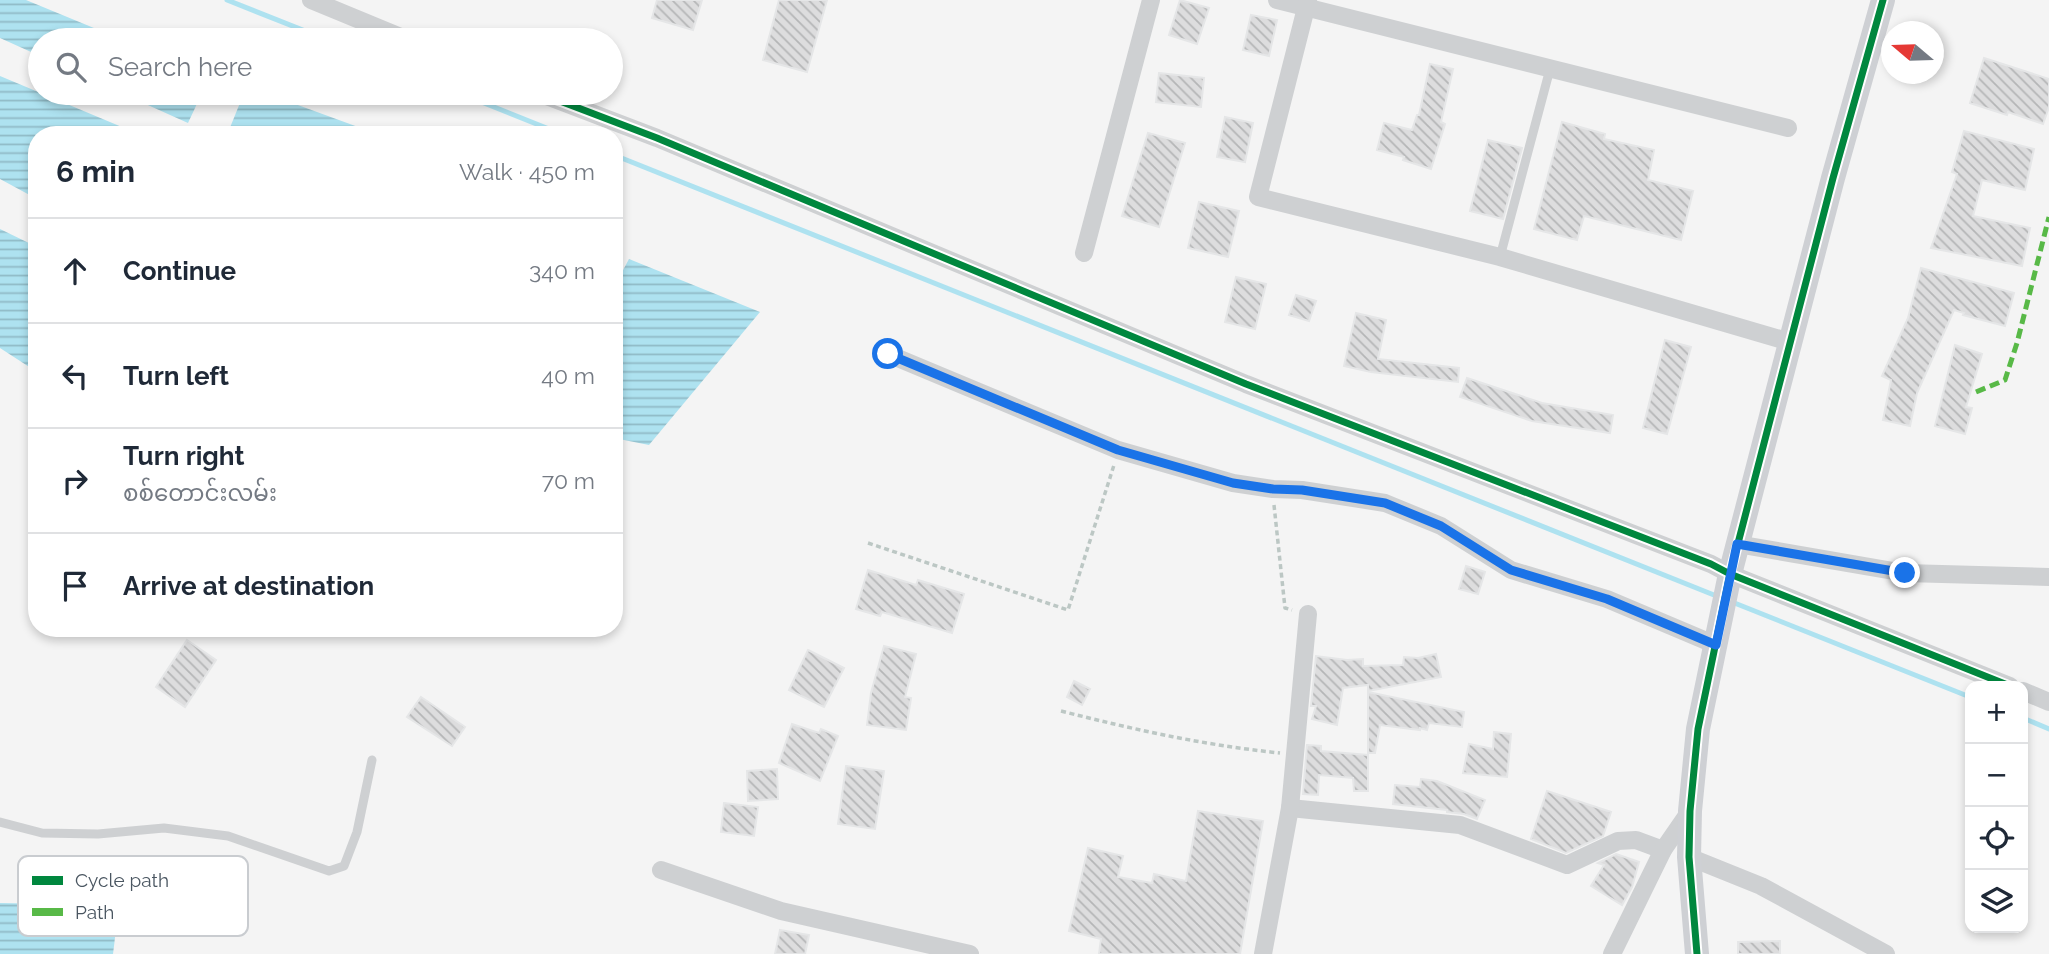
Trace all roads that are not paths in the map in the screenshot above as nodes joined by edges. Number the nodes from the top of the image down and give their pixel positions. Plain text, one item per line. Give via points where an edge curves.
1 (311, 0) edge
2 (1150, 0) edge
3 (1277, 0) edge
4 (1883, 0) edge
5 (1307, 4) edge
6 (379, 28) edge
7 (1550, 69) junction
8 (570, 105) edge
9 (1788, 128) dead end
10 (1084, 253) dead end
11 (1500, 257) junction
12 (1790, 342) junction
13 (888, 354) dead end
14 (1737, 544) junction
15 (1730, 574) junction
16 (2049, 578) edge
17 (1308, 614) road end
18 (1716, 645) junction
19 (1998, 681) edge
20 (2028, 693) edge
21 (2049, 702) edge
22 (372, 760) dead end
23 (1290, 808) junction
24 (1690, 811) junction
25 (0, 822) edge
26 (1663, 850) junction
27 (1689, 856) junction
28 (661, 870) dead end
29 (970, 954) edge
30 (1263, 954) edge
31 (1612, 954) edge
32 (1697, 954) edge
33 (1886, 954) edge

1 - 6 street
2 - 10 street
3 - 5 street
4 - 12 street
5 - 7 street
5 - 11 street via 1258,197
7 - 9 street
7 - 11 lane
8 - 15 street via 1246,384
11 - 12 street
12 - 14 street
13 - 18 street via 1118,450 1233,483 1385,503 1441,526 1511,570 1607,599
14 - 15 street
14 - 16 street via 1905,573
15 - 18 street
15 - 19 street
17 - 23 street
18 - 24 street via 1698,729
20 - 21 street
22 - 25 lane via 357,832 344,866 329,871 228,836 164,828 42,833
23 - 26 street via 1460,825 1567,865 1618,841 1636,840
23 - 30 street
24 - 26 street
24 - 27 street
26 - 31 street
27 - 32 street
27 - 33 street via 1761,886
28 - 29 street via 781,911

